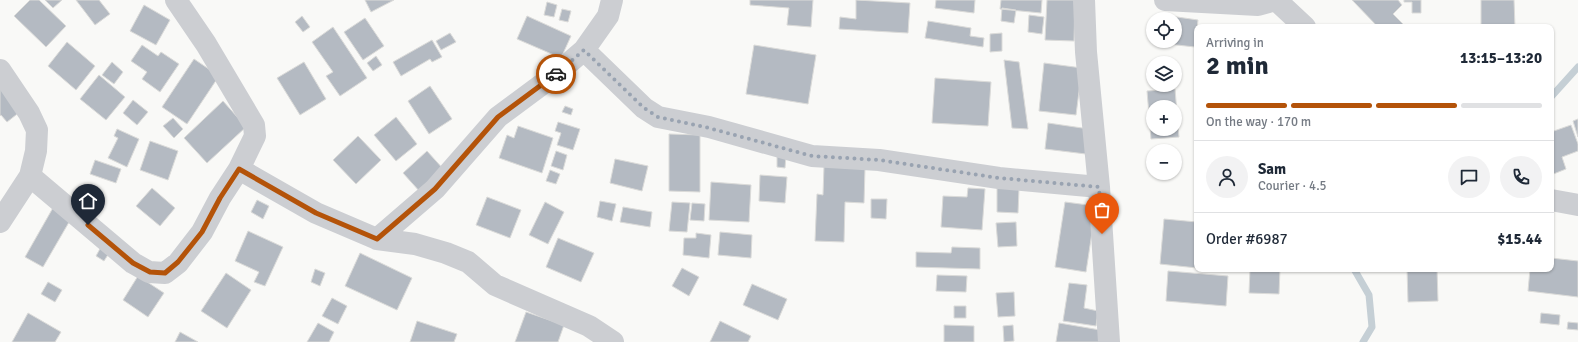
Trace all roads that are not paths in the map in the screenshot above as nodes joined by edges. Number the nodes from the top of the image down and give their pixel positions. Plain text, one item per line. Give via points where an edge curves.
1 (176, 0) edge
2 (612, 0) edge
3 (1084, 0) edge
4 (1165, 0) edge
5 (1276, 0) edge
6 (1302, 24) edge
7 (584, 50) junction
8 (0, 70) edge
9 (239, 169) junction
10 (30, 176) junction
11 (1099, 187) junction
12 (1554, 201) edge
13 (1578, 205) edge
14 (0, 222) edge
15 (377, 239) junction
16 (613, 342) edge
17 (1109, 342) edge

1 - 9 street via 206,44 254,125 255,136
2 - 7 street via 608,16
3 - 11 street via 1086,52
4 - 5 street via 1258,5
5 - 6 street
7 - 11 street via 644,108 658,117 812,156 879,160 999,178
7 - 15 street via 498,117 435,189
8 - 10 street via 29,113 37,130 36,151
9 - 10 street via 202,232 178,262 165,273 150,272 133,263
9 - 15 street via 316,213
10 - 14 street
11 - 17 street
12 - 13 street
15 - 16 street via 415,244 468,262 495,285 589,326

